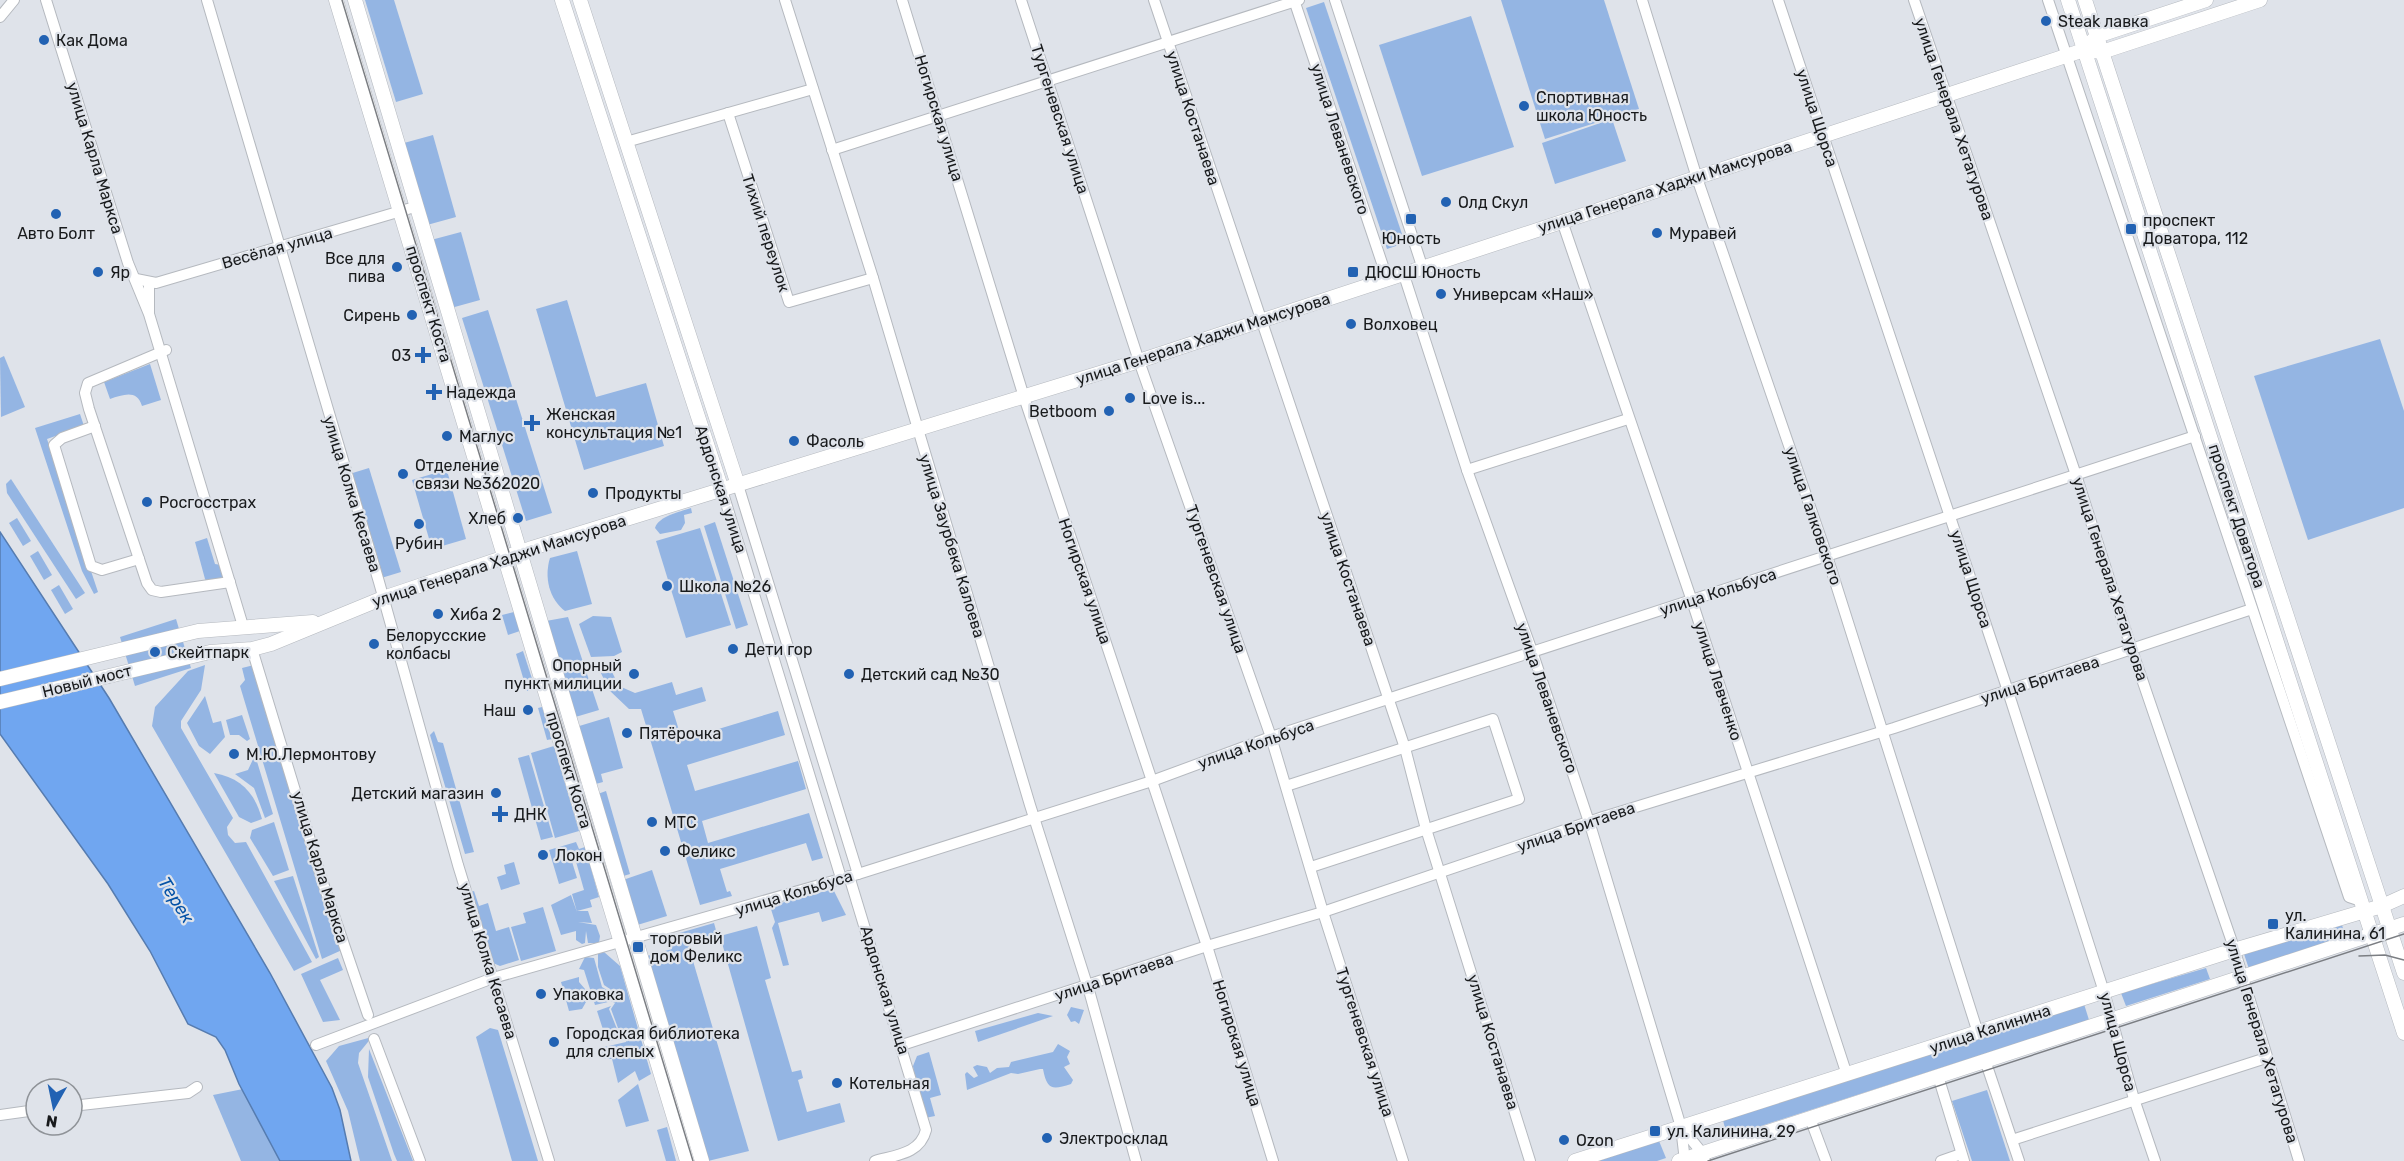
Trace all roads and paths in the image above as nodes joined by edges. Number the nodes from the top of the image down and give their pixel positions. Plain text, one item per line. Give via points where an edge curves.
1 (14, 0) edge
2 (46, 0) edge
3 (207, 0) edge
4 (336, 0) edge
5 (355, 0) edge
6 (562, 0) edge
7 (580, 0) edge
8 (785, 0) edge
9 (902, 0) edge
10 (1021, 0) edge
11 (1154, 0) edge
12 (1296, 0) edge
13 (1335, 0) edge
14 (1642, 0) edge
15 (1778, 0) edge
16 (1914, 0) edge
17 (2048, 0) edge
18 (2068, 0) edge
19 (2085, 0) edge
20 (2206, 0) edge
21 (2260, 0) edge
22 (0, 17) edge
23 (2097, 36) junction
24 (1169, 43) junction
25 (2084, 50) junction
26 (2102, 52) junction
27 (2066, 56) junction
28 (1048, 82) junction
29 (813, 89) junction
30 (1946, 95) junction
31 (728, 113) junction
32 (939, 115) junction
33 (1823, 136) junction
34 (626, 142) junction
35 (832, 150) junction
36 (1697, 178) junction
37 (418, 206) junction
38 (401, 210) junction
39 (1562, 221) junction
40 (279, 249) junction
41 (1422, 266) junction
42 (1403, 272) junction
43 (873, 278) junction
44 (1387, 278) junction
45 (136, 279) junction
46 (149, 283) junction
47 (149, 314) junction
48 (1260, 321) junction
49 (163, 351) junction
50 (1139, 361) junction
51 (1024, 397) junction
52 (1628, 419) junction
53 (95, 426) junction
54 (917, 431) junction
55 (2195, 436) junction
56 (1467, 470) junction
57 (2076, 475) junction
58 (738, 485) junction
59 (722, 490) junction
60 (1950, 517) junction
61 (520, 553) junction
62 (1827, 556) junction
63 (505, 558) junction
64 (139, 559) junction
65 (230, 582) junction
66 (383, 598) junction
67 (1692, 601) junction
68 (2252, 609) junction
69 (321, 622) junction
70 (243, 626) junction
71 (198, 631) joint
72 (252, 649) junction
73 (2132, 650) junction
74 (1532, 651) junction
75 (210, 652) joint
76 (0, 679) edge
77 (2007, 691) junction
78 (1389, 700) junction
79 (0, 702) edge
80 (1883, 731) junction
81 (1271, 737) junction
82 (1405, 748) junction
83 (1747, 772) junction
84 (1152, 782) junction
85 (1286, 786) junction
86 (1034, 818) junction
87 (1589, 822) junction
88 (1426, 829) junction
89 (1311, 867) junction
90 (1441, 873) junction
91 (849, 876) junction
92 (2404, 896) edge
93 (2363, 906) junction
94 (2382, 906) junction
95 (1323, 912) junction
96 (2404, 924) edge
97 (2390, 930) junction
98 (2372, 936) junction
99 (628, 941) junction
100 (1206, 946) junction
101 (2234, 950) junction
102 (2404, 973) edge
103 (493, 978) junction
104 (2243, 978) junction
105 (1088, 986) junction
106 (2104, 992) junction
107 (368, 1015) dead end
108 (2113, 1018) junction
109 (1978, 1033) junction
110 (2404, 1033) edge
111 (374, 1039) dead end
112 (316, 1045) dead end
113 (902, 1046) junction
114 (2266, 1058) junction
115 (1985, 1060) junction
116 (1847, 1075) junction
117 (1938, 1076) junction
118 (197, 1087) dead end
119 (2134, 1099) junction
120 (84, 1105) edge
121 (24, 1112) edge
122 (0, 1115) edge
123 (1809, 1118) junction
124 (1681, 1126) junction
125 (2012, 1140) junction
126 (1704, 1157) edge
127 (1963, 1158) edge
128 (1683, 1160) edge
129 (420, 1161) edge
130 (549, 1161) edge
131 (687, 1161) edge
132 (702, 1161) edge
133 (875, 1161) edge
134 (1136, 1161) edge
135 (1273, 1161) edge
136 (1403, 1161) edge
137 (1530, 1161) edge
138 (1575, 1161) edge
139 (1826, 1161) edge
140 (1941, 1161) edge
141 (2019, 1161) edge
142 (2155, 1161) edge
143 (2299, 1161) edge

1 - 22 street
2 - 45 street, улица Карла Маркса
3 - 40 street, улица Колка Кесаева
4 - 38 main road, проспект Коста
5 - 37 main road, проспект Коста
6 - 59 main road, Ардонская улица
7 - 34 main road, Ардонская улица
8 - 29 street, улица Заурбека Калоева
9 - 32 street, Ногирская улица
10 - 28 street, Тургеневская улица
11 - 24 street, улица Костанаева
12 - 24 street
12 - 44 street, улица Леваневского
13 - 41 street
14 - 36 street, улица Галковского
15 - 33 street, улица Щорса
16 - 30 street, улица Генерала Хетагурова
17 - 27 street
18 - 25 main road, проспект Доватора
19 - 23 main road, проспект Доватора
20 - 23 main road, улица Генерала Хаджи Мамсурова
21 - 26 main road, улица Генерала Хаджи Мамсурова
23 - 25 main road, улица Генерала Хаджи Мамсурова
23 - 26 main road, проспект Доватора
24 - 28 street
24 - 48 street, улица Костанаева
25 - 26 main road, улица Генерала Хаджи Мамсурова
25 - 27 main road, улица Генерала Хаджи Мамсурова
25 - 93 main road, проспект Доватора
26 - 94 main road, проспект Доватора
27 - 30 main road, улица Генерала Хаджи Мамсурова
27 - 55 street
28 - 32 street
28 - 50 street, Тургеневская улица
29 - 31 street
29 - 35 street, улица Заурбека Калоева
30 - 33 main road, улица Генерала Хаджи Мамсурова
30 - 57 street, улица Генерала Хетагурова
31 - 34 street
31 - 43 street, Тихий переулок via 789,302
32 - 35 street
32 - 51 street, Ногирская улица
33 - 36 main road, улица Генерала Хаджи Мамсурова
33 - 60 street, улица Щорса
34 - 58 main road, Ардонская улица
35 - 43 street, улица Заурбека Калоева
36 - 39 main road, улица Генерала Хаджи Мамсурова
36 - 62 street, улица Галковского
37 - 38 street, Весёлая улица
37 - 61 main road, проспект Коста
38 - 40 street, Весёлая улица
38 - 63 main road, проспект Коста
39 - 41 main road, улица Генерала Хаджи Мамсурова
39 - 52 street, улица Левченко
40 - 46 street, Весёлая улица
40 - 66 street, улица Колка Кесаева
41 - 42 main road, улица Генерала Хаджи Мамсурова
42 - 44 main road, улица Генерала Хаджи Мамсурова
42 - 56 street, улица Леваневского
43 - 54 street, улица Заурбека Калоева
44 - 48 main road, улица Генерала Хаджи Мамсурова
45 - 46 street
45 - 47 street, улица Карла Маркса
46 - 47 street, улица Карла Маркса
47 - 49 street, улица Карла Маркса
48 - 50 main road, улица Генерала Хаджи Мамсурова
48 - 78 street, улица Костанаева
49 - 53 street via 88,383 85,393
49 - 65 street, улица Карла Маркса
50 - 51 main road, улица Генерала Хаджи Мамсурова
50 - 81 street, Тургеневская улица
51 - 54 main road, улица Генерала Хаджи Мамсурова
51 - 84 street, Ногирская улица
52 - 56 street
52 - 67 street, улица Левченко
53 - 64 street
53 - 64 street via 54,445 91,566 102,570
54 - 58 main road, улица Генерала Хаджи Мамсурова
54 - 86 street, улица Заурбека Калоева
55 - 57 street, улица Кольбуса
55 - 68 street
56 - 74 street, улица Леваневского
57 - 60 street, улица Кольбуса
57 - 73 street, улица Генерала Хетагурова
58 - 59 main road, улица Генерала Хаджи Мамсурова
58 - 91 street, Ардонская улица
59 - 61 main road, улица Генерала Хаджи Мамсурова
59 - 91 street, Ардонская улица
60 - 62 street, улица Кольбуса
60 - 77 street, улица Щорса
61 - 63 main road, улица Генерала Хаджи Мамсурова
61 - 99 main road, проспект Коста
62 - 67 street, улица Кольбуса
62 - 80 street, улица Галковского
63 - 66 main road, улица Генерала Хаджи Мамсурова
63 - 99 main road, проспект Коста
64 - 65 street via 147,583 156,592
65 - 70 street, улица Карла Маркса
66 - 69 main road, улица Генерала Хаджи Мамсурова
66 - 103 street, улица Колка Кесаева
67 - 74 street, улица Кольбуса
67 - 83 street, улица Левченко
68 - 73 street, улица Бритаева
68 - 93 street via 2349,897
69 - 70 main road, улица Генерала Хаджи Мамсурова
69 - 72 main road, улица Генерала Хаджи Мамсурова
70 - 71 main road, улица Генерала Хаджи Мамсурова
71 - 76 main road, Новый мост
72 - 75 main road, улица Генерала Хаджи Мамсурова
72 - 107 street, улица Карла Маркса
73 - 77 street, улица Бритаева
73 - 101 street, улица Генерала Хетагурова
74 - 78 street, улица Кольбуса
74 - 87 street, улица Леваневского
75 - 79 main road, Новый мост
77 - 80 street, улица Бритаева
77 - 106 street, улица Щорса
78 - 81 street, улица Кольбуса
78 - 82 street, улица Костанаева
80 - 83 street, улица Бритаева
80 - 109 street, улица Галковского
81 - 84 street, улица Кольбуса
81 - 85 street, Тургеневская улица
82 - 85 street
82 - 88 street, улица Костанаева
82 - 88 street via 1493,719 1519,799
83 - 87 street, улица Бритаева
83 - 116 street, улица Левченко
84 - 86 street, улица Кольбуса
84 - 100 street, Ногирская улица
85 - 89 street, Тургеневская улица
86 - 91 street, улица Кольбуса
86 - 105 street, улица Заурбека Калоева
87 - 90 street, улица Бритаева
87 - 124 street, улица Леваневского
88 - 89 street
88 - 90 street, улица Костанаева
89 - 95 street, Тургеневская улица
90 - 95 street, улица Бритаева
90 - 137 street, улица Костанаева
91 - 99 street, улица Кольбуса
91 - 113 street, Ардонская улица
92 - 94 main road, улица Калинина
93 - 94 main road, улица Калинина
93 - 98 main road, проспект Доватора
93 - 101 main road, улица Калинина
94 - 97 main road, проспект Доватора
95 - 100 street, улица Бритаева
95 - 136 street, Тургеневская улица
96 - 97 main road, улица Калинина
97 - 98 main road, улица Калинина
97 - 102 main road, проспект Доватора
98 - 104 main road, улица Калинина
98 - 110 main road, проспект Доватора
99 - 103 street, улица Кольбуса
99 - 131 main road, проспект Коста
99 - 132 main road, проспект Коста
100 - 105 street, улица Бритаева
100 - 135 street, Ногирская улица
101 - 104 street, улица Генерала Хетагурова
101 - 106 main road, улица Калинина
103 - 112 street, улица Кольбуса
103 - 130 street, улица Колка Кесаева
104 - 108 main road, улица Калинина
104 - 114 street, улица Генерала Хетагурова
105 - 113 street, улица Бритаева
105 - 134 street, улица Заурбека Калоева
106 - 108 street, улица Щорса
106 - 109 main road, улица Калинина
108 - 115 main road, улица Калинина
108 - 119 street, улица Щорса
109 - 116 main road, улица Калинина
111 - 129 street
113 - 133 street, Ардонская улица via 924,1118 924,1139 911,1151
114 - 119 street
114 - 143 street, улица Генерала Хетагурова
115 - 117 main road, улица Калинина
115 - 125 street
116 - 124 main road, улица Калинина
117 - 123 main road, улица Калинина
117 - 127 street
118 - 120 street via 188,1093
119 - 125 street
119 - 142 street, улица Щорса
121 - 122 street
123 - 126 main road, улица Калинина
123 - 139 street
124 - 126 street, улица Леваневского
124 - 128 street, улица Леваневского
124 - 138 main road, улица Калинина
125 - 141 street
126 - 128 main road, улица Калинина
127 - 140 street

